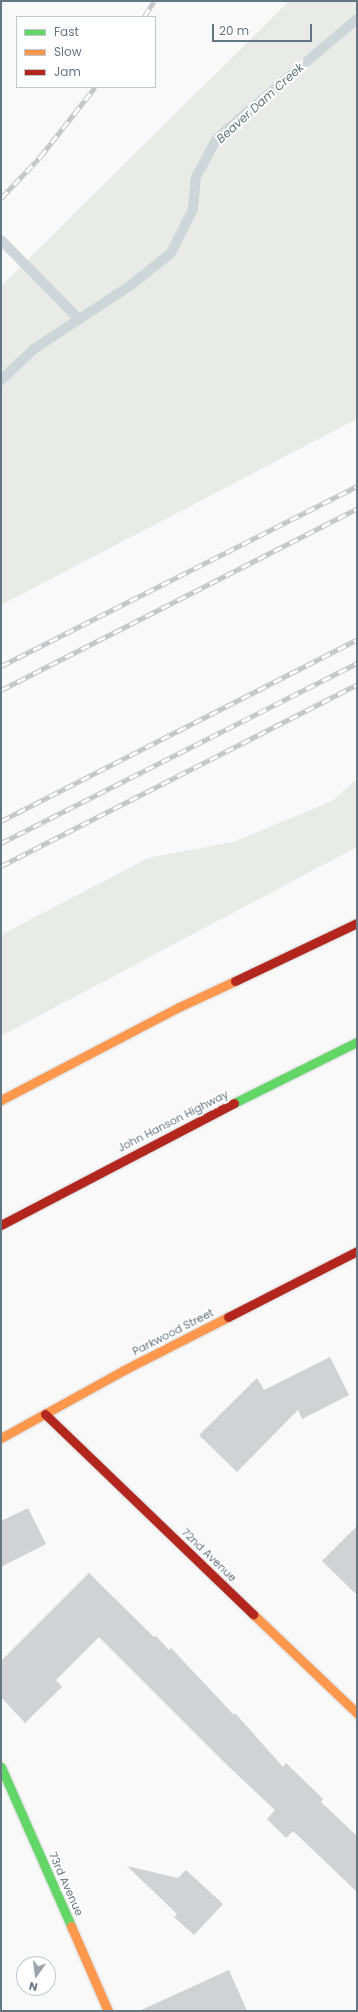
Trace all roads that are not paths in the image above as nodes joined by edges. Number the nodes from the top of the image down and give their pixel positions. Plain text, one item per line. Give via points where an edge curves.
1 (357, 923) edge
2 (357, 1042) edge
3 (1, 1100) edge
4 (1, 1225) edge
5 (357, 1250) edge
6 (45, 1414) junction
7 (1, 1438) edge
8 (357, 1713) edge
9 (1, 1767) edge
10 (108, 2011) edge

1 - 3 main road via 178,1007
2 - 4 main road, John Hanson Highway via 192,1124
5 - 6 main road, Parkwood Street via 124,1370
6 - 7 main road, Parkwood Street
6 - 8 main road, 72nd Avenue
9 - 10 main road, 73rd Avenue

